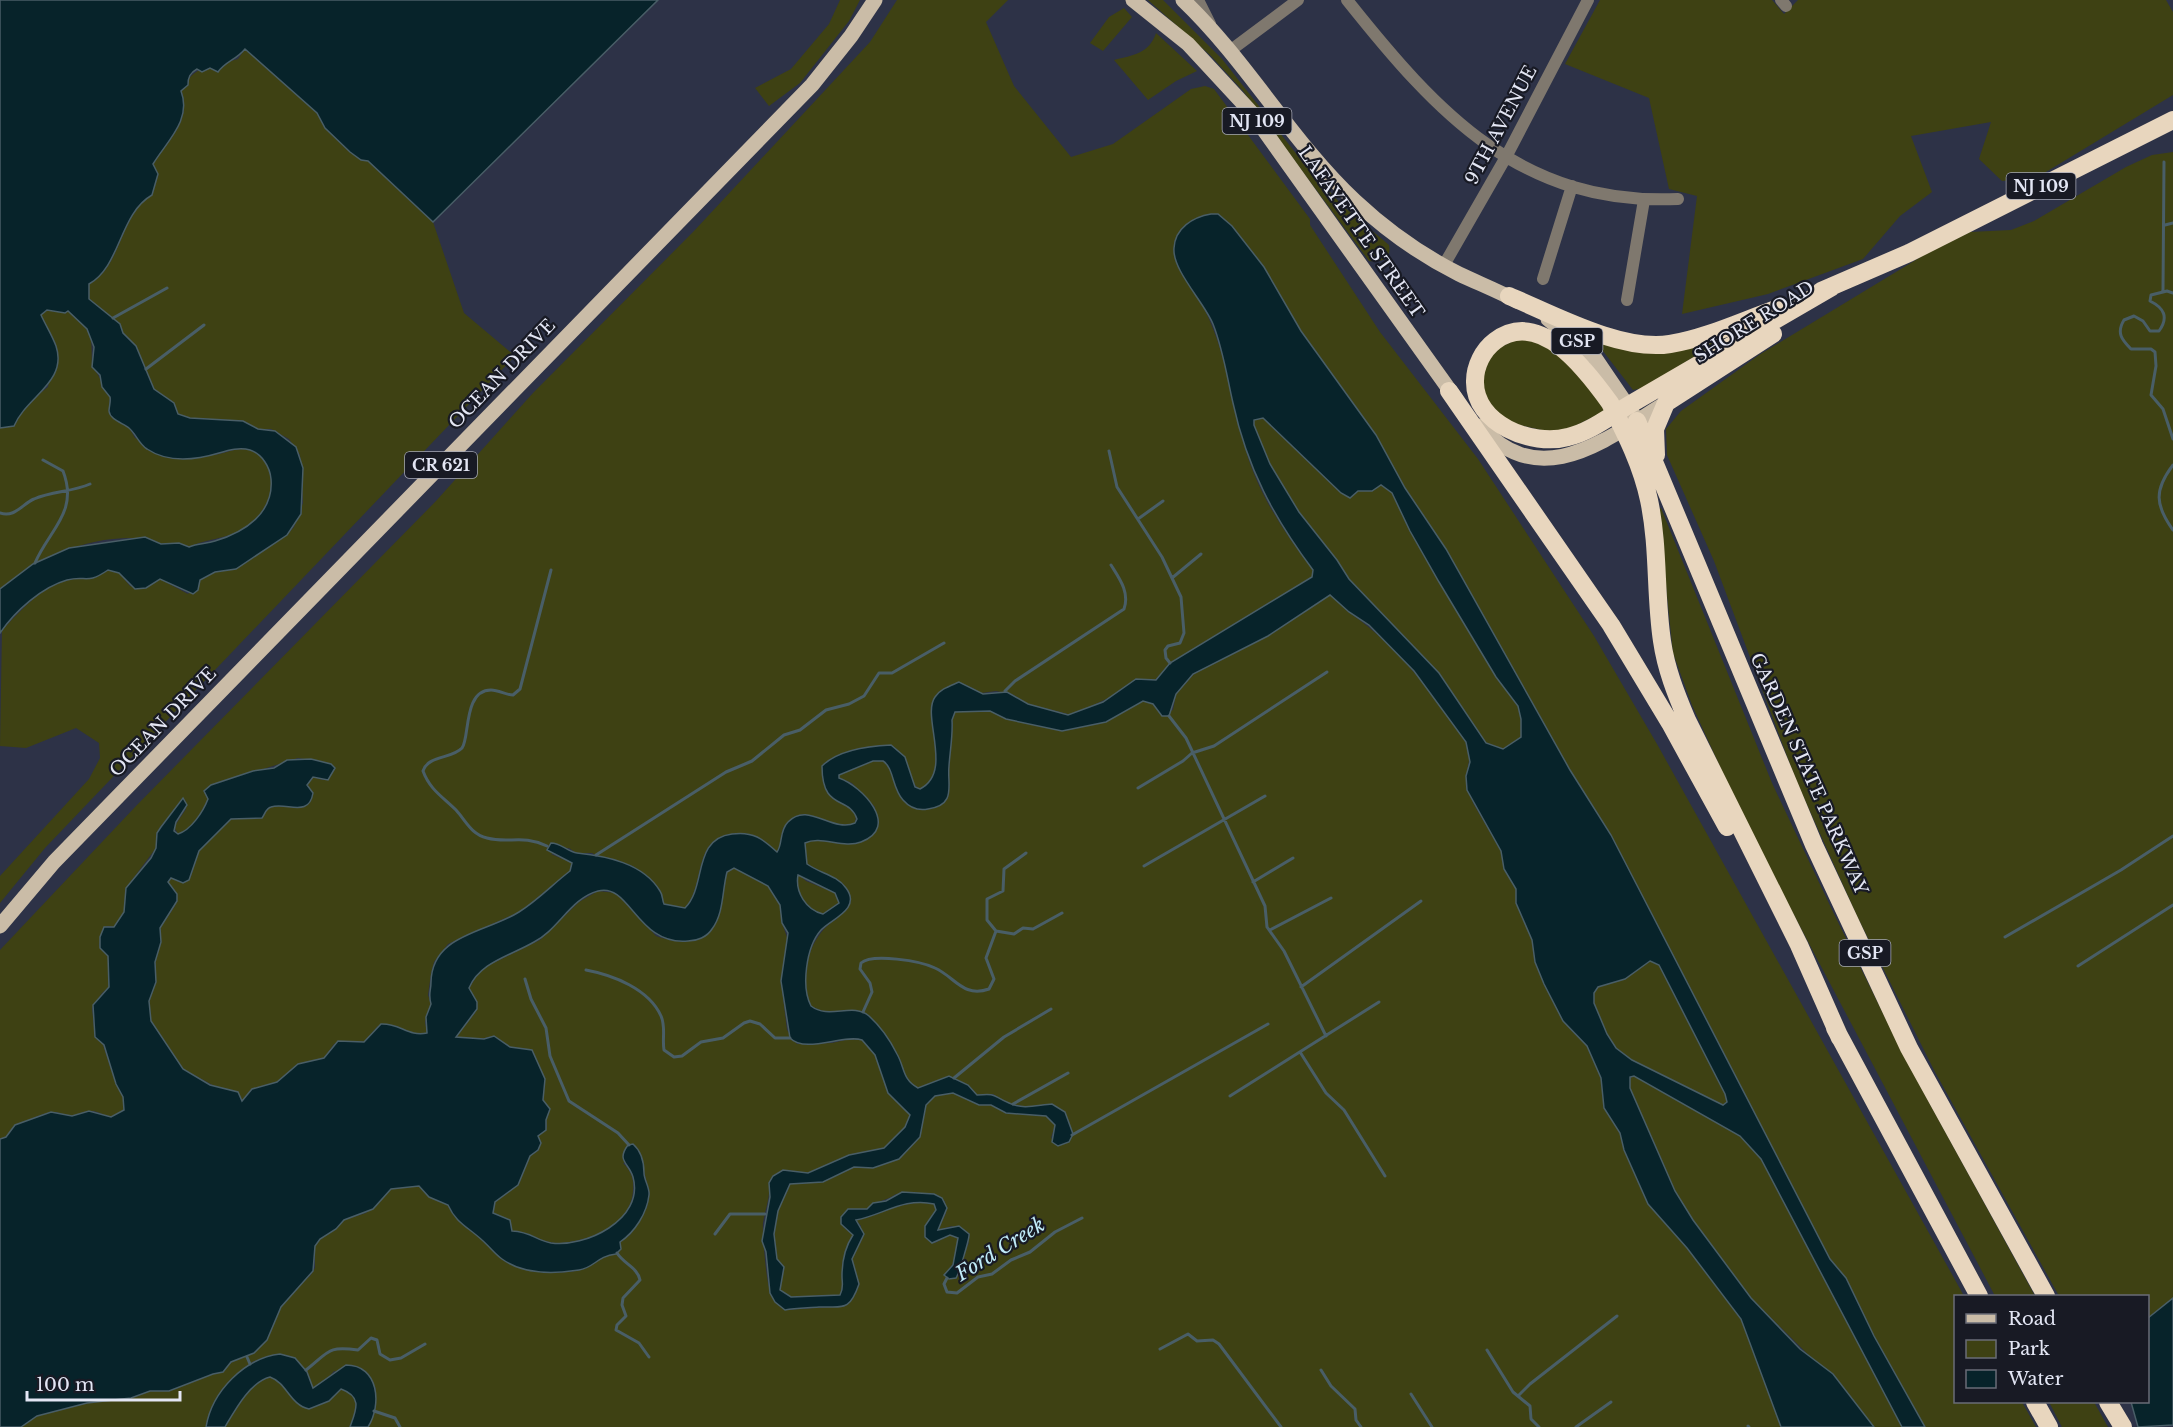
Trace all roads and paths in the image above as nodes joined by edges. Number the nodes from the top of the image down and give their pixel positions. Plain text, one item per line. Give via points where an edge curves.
1 (875, 0) edge
2 (1133, 0) edge
3 (1184, 0) edge
4 (1198, 0) edge
5 (1298, 0) edge
6 (1347, 0) edge
7 (1588, 0) edge
8 (1212, 28) junction
9 (1231, 50) junction
10 (2173, 120) edge
11 (1506, 157) junction
12 (1572, 186) junction
13 (1678, 199) dead end
14 (1644, 200) junction
15 (1909, 253) junction
16 (1444, 265) junction
17 (1543, 279) dead end
18 (1832, 287) junction
19 (1509, 296) junction
20 (1626, 300) dead end
21 (1449, 392) junction
22 (1666, 403) junction
23 (1626, 417) junction
24 (1656, 465) junction
25 (0, 926) edge
26 (1840, 1038) junction
27 (1978, 1295) edge
28 (2045, 1295) edge
29 (2037, 1403) edge
30 (2109, 1403) edge
31 (2049, 1427) edge
32 (2123, 1427) edge

1 - 25 main road, OCEAN DRIVE / CR 621 via 812,85 68,848
2 - 21 main road, LAFAYETTE STREET / NJ 109 via 1188,44 1251,112
3 - 8 main road, LAFAYETTE STREET / NJ 109
4 - 8 street
5 - 9 street
6 - 11 street via 1431,98 1460,125
7 - 11 street, 9TH AVENUE
8 - 9 main road, LAFAYETTE STREET / NJ 109
9 - 16 main road, LAFAYETTE STREET / NJ 109 via 1342,189 1389,230
10 - 15 highway, SHORE ROAD / NJ 109
11 - 12 street
11 - 16 street, 9TH AVENUE
12 - 14 street via 1606,197
12 - 17 street
13 - 14 street
14 - 20 street
15 - 18 highway, SHORE ROAD / NJ 109
15 - 22 highway, SHORE ROAD / NJ 109 via 1788,324
16 - 19 main road, LAFAYETTE STREET / NJ 109
18 - 19 highway, NJ 109 via 1692,339 1659,345 1623,342
18 - 23 highway
19 - 23 main road, GARDEN STATE PARKWAY / GSP via 1549,319 1580,344 1603,368
21 - 23 main road, NJ 109 via 1490,437 1532,458 1577,453
21 - 26 highway via 1548,531 1631,658 1694,765
22 - 23 main road, SHORE ROAD / NJ 109
22 - 24 highway via 1655,429
23 - 23 highway via 1567,438 1524,437 1501,425 1484,406 1475,386 1479,362 1500,338 1522,331 1538,333 1576,362
23 - 24 highway, GARDEN STATE PARKWAY / GSP
23 - 26 highway via 1649,499 1662,641 1675,692 1799,945
24 - 28 highway, GARDEN STATE PARKWAY / GSP via 1792,793 1909,1048
26 - 27 highway
29 - 31 highway
30 - 32 highway

